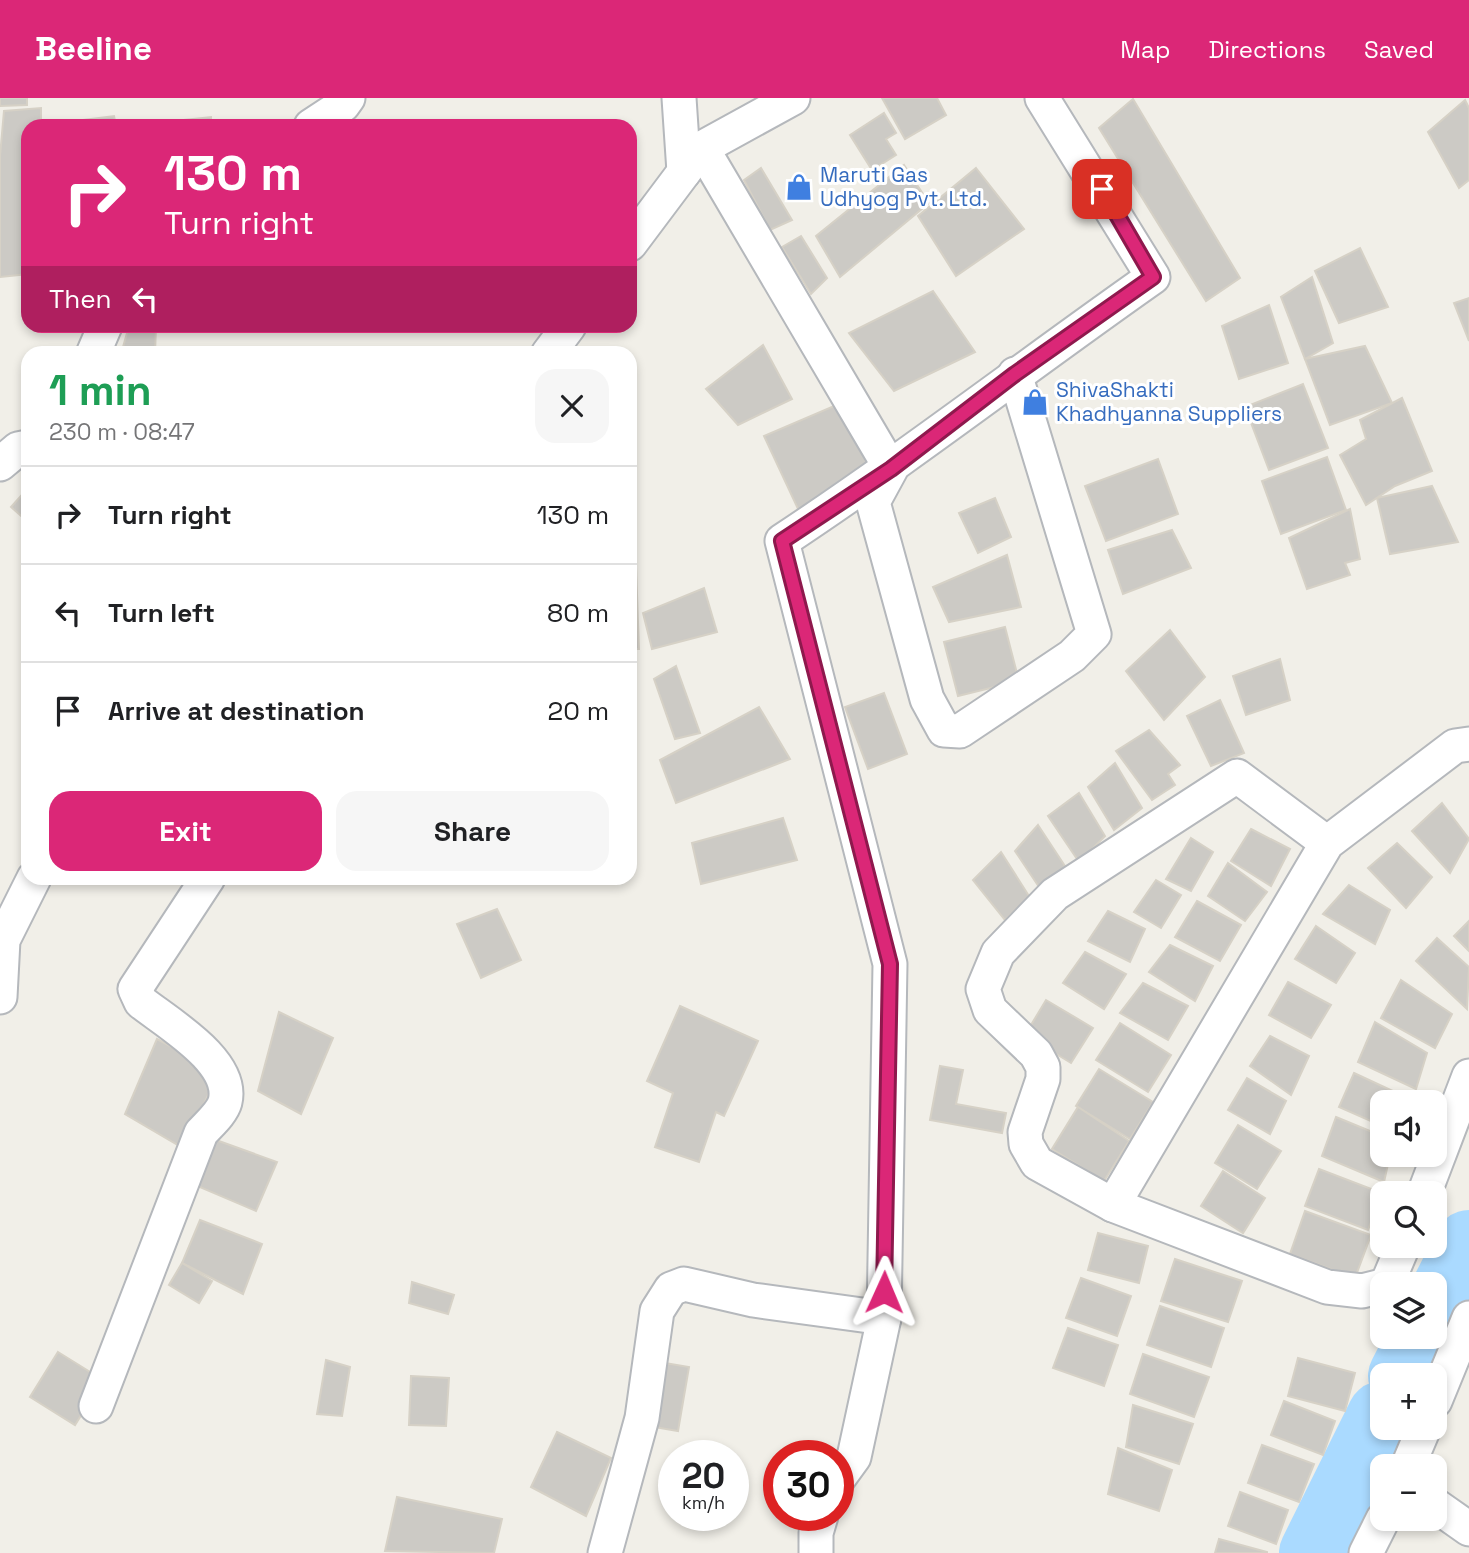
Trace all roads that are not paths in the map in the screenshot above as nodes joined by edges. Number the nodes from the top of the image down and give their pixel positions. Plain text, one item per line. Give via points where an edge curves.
1 (348, 98) edge
2 (679, 98) edge
3 (793, 98) edge
4 (1042, 98) edge
5 (322, 119) edge
6 (693, 160) junction
7 (637, 235) edge
8 (1015, 374) junction
9 (21, 448) edge
10 (0, 464) edge
11 (891, 469) junction
12 (1469, 744) edge
13 (1327, 843) junction
14 (30, 885) edge
15 (203, 885) edge
16 (0, 997) edge
17 (1469, 1076) edge
18 (1429, 1181) edge
19 (1113, 1205) junction
20 (1370, 1289) edge
21 (884, 1318) junction
22 (1469, 1318) edge
23 (1447, 1372) edge
24 (96, 1406) dead end
25 (854, 1457) edge
26 (1447, 1513) edge
27 (1469, 1529) edge
28 (817, 1531) edge
29 (1377, 1531) edge
30 (605, 1553) edge
31 (816, 1553) edge
32 (1366, 1553) edge

1 - 5 street
2 - 6 street
3 - 6 street
4 - 8 street via 1153,277
6 - 7 street
6 - 11 street
8 - 11 street
8 - 11 street via 1094,634 1072,656 960,731 944,730 926,699 873,502
9 - 10 street
11 - 21 street via 782,541 890,964
12 - 13 street via 1455,746
13 - 19 street
13 - 19 street via 1237,776 1055,894 998,953 983,989 990,1010 1036,1054 1043,1067 1025,1132 1031,1155 1037,1163
14 - 16 street via 3,940
15 - 24 street via 135,989 141,1002 218,1064 227,1085 225,1105 201,1133
17 - 18 street
19 - 20 street via 1326,1287
21 - 25 street
21 - 30 street via 753,1300 684,1284 671,1289 657,1311 642,1418
22 - 23 street
26 - 27 street
28 - 31 street
29 - 32 street

